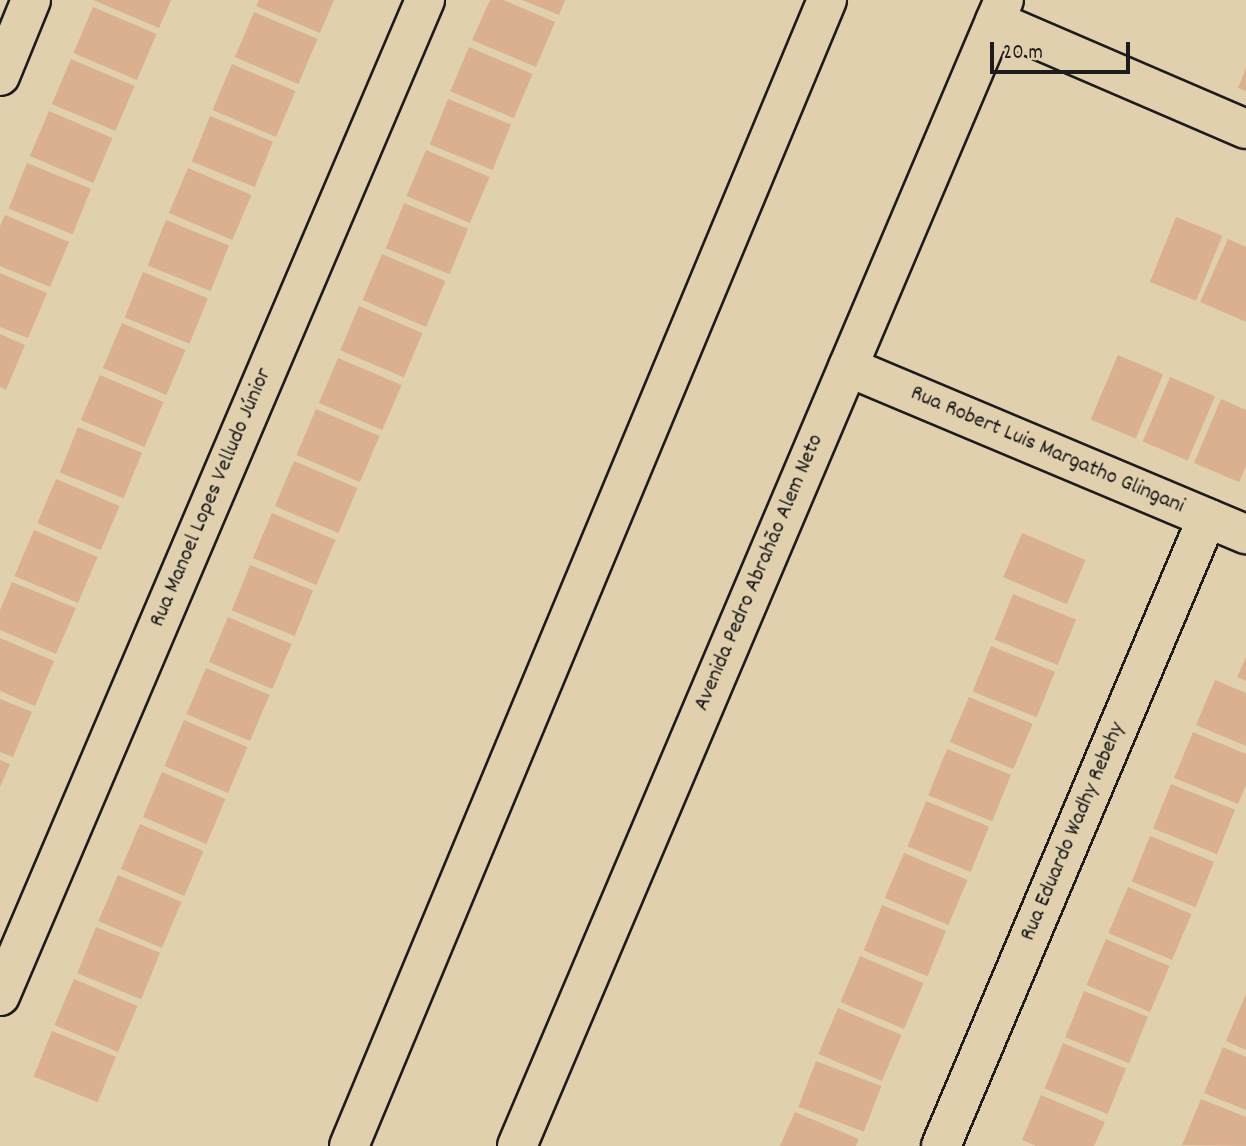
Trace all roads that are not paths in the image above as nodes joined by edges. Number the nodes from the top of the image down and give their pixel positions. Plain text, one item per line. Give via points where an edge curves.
1 (32, 0) edge
2 (425, 0) edge
3 (827, 0) edge
4 (1000, 10) edge
5 (0, 76) edge
6 (1246, 129) edge
7 (848, 367) junction
8 (1207, 517) junction
9 (1246, 534) edge
10 (0, 996) edge
11 (349, 1146) edge
12 (517, 1146) edge
13 (941, 1146) edge

1 - 5 street
2 - 10 street, Rua Manoel Lopes Velludo Júnior
3 - 11 street
4 - 6 street
4 - 7 street, Avenida Pedro Abrahão Alem Neto
7 - 8 street, Rua Robert Luis Margatho Glingani
7 - 12 street, Avenida Pedro Abrahão Alem Neto
8 - 9 street, Rua Robert Luis Margatho Glingani
8 - 13 street, Rua Eduardo Wadhy Rebehy

